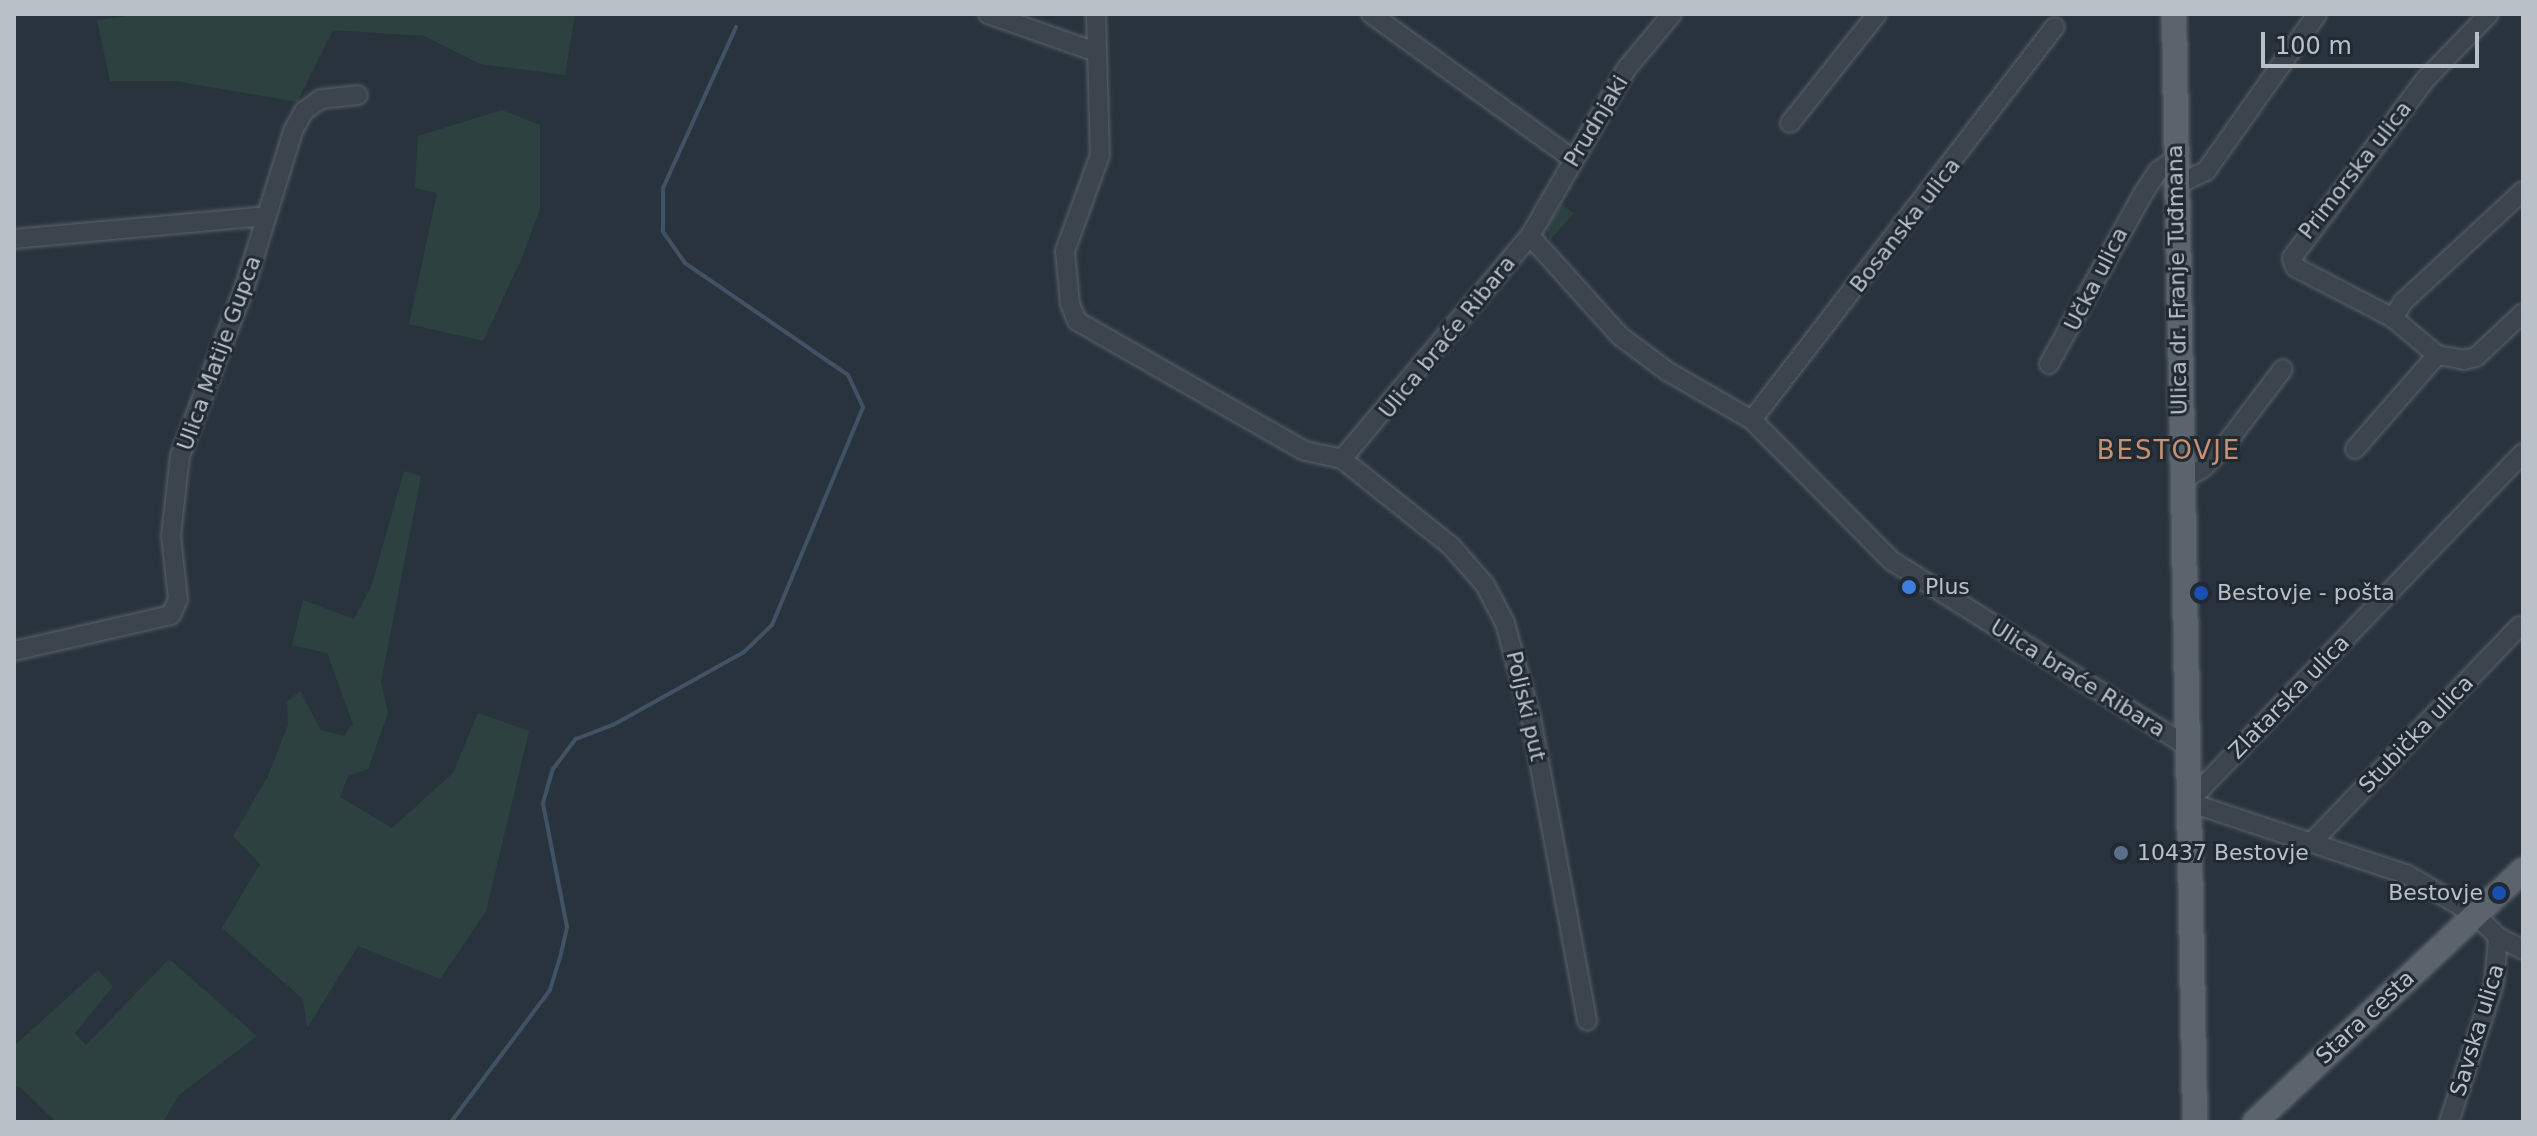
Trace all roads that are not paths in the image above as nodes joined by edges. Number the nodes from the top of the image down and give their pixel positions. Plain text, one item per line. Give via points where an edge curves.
1 (988, 14) edge
2 (1096, 14) edge
3 (1371, 14) edge
4 (1672, 14) edge
5 (1877, 14) edge
6 (2174, 14) edge
7 (2317, 14) edge
8 (2489, 14) edge
9 (2055, 27) dead end
10 (1096, 52) junction
11 (358, 95) dead end
12 (1790, 123) dead end
13 (1573, 159) junction
14 (2176, 159) junction
15 (2176, 185) junction
16 (2523, 191) edge
17 (265, 216) junction
18 (1530, 236) junction
19 (14, 239) edge
20 (2523, 313) edge
21 (2393, 318) junction
22 (2437, 355) junction
23 (2049, 364) dead end
24 (2283, 369) dead end
25 (1752, 420) junction
26 (2355, 449) dead end
27 (2523, 453) edge
28 (1342, 459) junction
29 (2180, 481) junction
30 (2520, 626) dead end
31 (14, 651) edge
32 (2187, 746) junction
33 (2188, 802) junction
34 (2312, 842) junction
35 (2523, 870) edge
36 (2476, 915) junction
37 (2498, 937) junction
38 (2523, 950) edge
39 (1587, 1021) dead end
40 (2195, 1122) edge
41 (2255, 1122) edge
42 (2449, 1122) edge

1 - 10 street
2 - 10 street
3 - 13 street
4 - 13 street, Prudnjaki via 1627,68
5 - 12 street
6 - 14 main road, Ulica dr. Franje Tuđmana
7 - 15 street via 2206,171
8 - 21 street, Primorska ulica via 2425,80 2298,243 2292,258 2295,267
9 - 25 street, Bosanska ulica
10 - 28 street via 1100,155 1065,251 1070,304 1077,321 1305,451
11 - 17 street via 321,99 304,111
13 - 18 street, Prudnjaki
14 - 15 main road, Ulica dr. Franje Tuđmana
14 - 23 street, Učka ulica via 2158,171 2141,197
15 - 29 main road, Ulica dr. Franje Tuđmana
16 - 21 street via 2403,302
17 - 19 street
17 - 31 street, Ulica Matije Gupca via 246,283 180,456 171,536 178,599 171,615
18 - 25 street, Ulica braće Ribara via 1620,336 1667,371
18 - 28 street, Ulica braće Ribara
20 - 22 street via 2476,357
21 - 22 street
22 - 26 street
24 - 29 street via 2226,444 2203,468
25 - 32 street, Ulica braće Ribara via 1892,561
27 - 33 street, Zlatarska ulica
28 - 39 street, Poljski put via 1451,546 1485,585 1505,623 1531,718
29 - 32 main road, Ulica dr. Franje Tuđmana
30 - 34 street, Stubička ulica
32 - 33 main road, Ulica dr. Franje Tuđmana
33 - 34 street
33 - 40 main road, Ulica dr. Franje Tuđmana
34 - 36 street via 2406,874
35 - 36 main road, Stara cesta
36 - 37 street
36 - 41 main road, Stara cesta
37 - 38 street
37 - 42 street, Savska ulica via 2494,984

